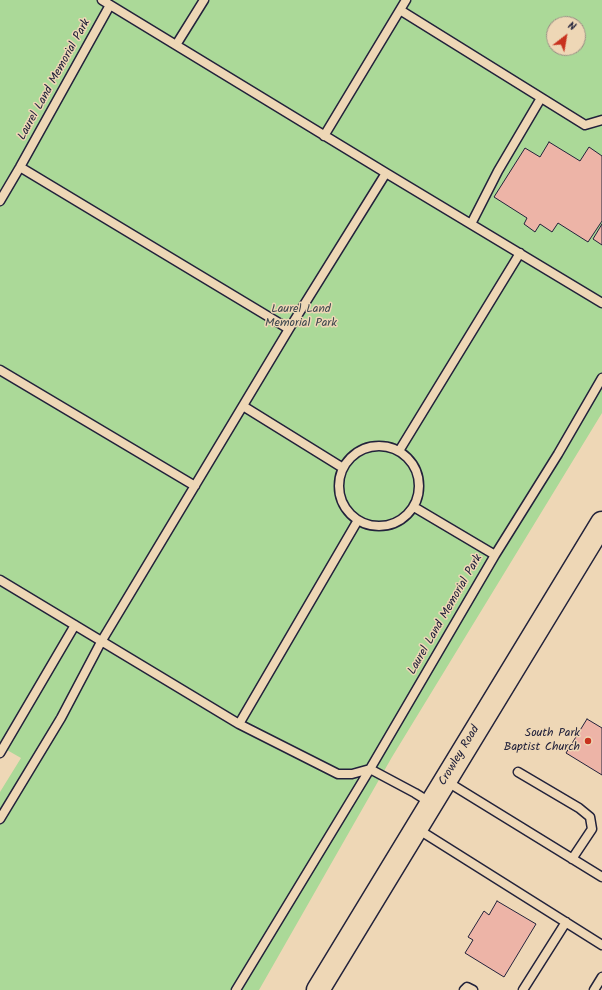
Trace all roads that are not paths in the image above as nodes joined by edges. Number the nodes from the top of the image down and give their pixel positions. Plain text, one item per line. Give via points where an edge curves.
1 (102, 0) edge
2 (204, 0) edge
3 (406, 0) edge
4 (110, 5) junction
5 (400, 10) junction
6 (176, 45) junction
7 (541, 98) junction
8 (602, 120) edge
9 (324, 136) junction
10 (20, 167) junction
11 (386, 173) junction
12 (0, 201) edge
13 (471, 224) junction
14 (520, 253) junction
15 (602, 303) edge
16 (289, 329) junction
17 (0, 370) edge
18 (602, 378) edge
19 (243, 406) junction
20 (399, 451) junction
21 (343, 468) junction
22 (194, 486) junction
23 (414, 507) junction
24 (358, 520) junction
25 (602, 524) edge
26 (495, 555) junction
27 (0, 580) edge
28 (74, 625) junction
29 (101, 642) junction
30 (239, 724) junction
31 (0, 753) edge
32 (370, 769) junction
33 (518, 772) dead end
34 (445, 780) junction
35 (432, 803) junction
36 (0, 819) edge
37 (416, 828) junction
38 (572, 859) junction
39 (602, 877) edge
40 (566, 922) junction
41 (602, 945) edge
42 (602, 977) edge
43 (236, 990) edge
44 (318, 990) edge
45 (464, 990) edge
46 (473, 990) edge
47 (523, 990) edge
48 (594, 990) edge

1 - 4 lane
2 - 6 lane
3 - 5 lane
4 - 6 lane
4 - 10 lane, Laurel Land Memorial Park
5 - 7 lane
5 - 9 lane
6 - 9 lane
7 - 8 lane via 585,125
7 - 13 lane via 498,171
9 - 11 lane
10 - 12 lane, Laurel Land Memorial Park
10 - 16 lane
11 - 13 lane
11 - 16 lane
13 - 14 lane
14 - 15 lane
14 - 20 lane
16 - 19 lane
17 - 22 lane
18 - 26 lane
19 - 21 lane
19 - 22 lane
20 - 21 lane via 387,446 361,449
20 - 23 lane via 409,459 420,482 419,495
21 - 24 lane via 340,479 341,496 349,512
22 - 29 lane
23 - 24 lane via 395,523 382,526
23 - 26 lane, Laurel Land Memorial Park
24 - 30 lane
25 - 34 main road, Crowley Road
26 - 32 lane, Laurel Land Memorial Park
27 - 28 lane
28 - 29 lane
28 - 31 lane
29 - 30 lane
29 - 36 lane via 61,718
30 - 32 lane via 338,774 352,774
32 - 35 lane
32 - 43 lane, Laurel Land Memorial Park
33 - 38 lane via 590,817 592,829
34 - 35 main road, Crowley Road
34 - 38 lane
35 - 37 main road, Crowley Road
37 - 40 lane
37 - 44 main road, Crowley Road
38 - 39 lane
40 - 41 lane
40 - 47 lane
42 - 48 lane
45 - 46 lane via 467,987

